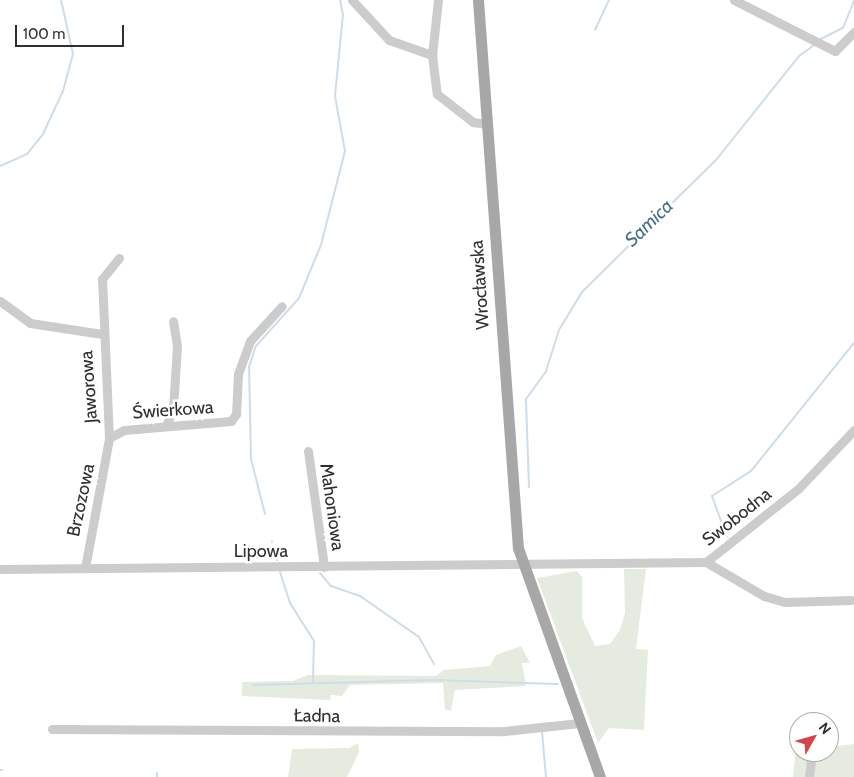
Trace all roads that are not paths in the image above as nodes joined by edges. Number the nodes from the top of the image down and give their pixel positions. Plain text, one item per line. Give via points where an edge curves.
1 (352, 0) edge
2 (438, 0) edge
3 (478, 0) edge
4 (734, 0) edge
5 (854, 32) edge
6 (432, 56) junction
7 (485, 124) junction
8 (119, 258) dead end
9 (0, 301) edge
10 (282, 306) dead end
11 (173, 321) dead end
12 (102, 334) junction
13 (166, 426) junction
14 (854, 430) edge
15 (109, 438) junction
16 (308, 451) dead end
17 (706, 562) junction
18 (522, 566) junction
19 (324, 567) junction
20 (85, 568) junction
21 (0, 569) edge
22 (852, 600) dead end
23 (580, 723) junction
24 (52, 729) dead end
25 (811, 762) edge
26 (600, 777) edge
27 (809, 777) edge

1 - 6 street via 389,40
2 - 6 street
3 - 7 main road, Wrocławska
4 - 5 street via 835,51
6 - 7 street via 437,94 473,122
7 - 18 main road, Wrocławska via 513,506
8 - 12 street, Jaworowa via 102,279
9 - 12 street, Jaworowa via 30,323
10 - 13 street, Świerkowa via 260,328 244,356 235,417 222,423
11 - 13 street via 177,346 173,409
12 - 15 street, Jaworowa
13 - 15 street, Świerkowa via 117,431
14 - 17 street, Swobodna via 799,488
15 - 20 street, Brzozowa
16 - 19 street, Mahoniowa
17 - 18 street, Swobodna
17 - 22 street via 764,596 785,602
18 - 19 street, Lipowa
18 - 23 main road, Wrocławska
19 - 20 street, Lipowa
20 - 21 street, Lipowa
23 - 24 street, Ładna via 484,732
23 - 26 main road
25 - 27 street

